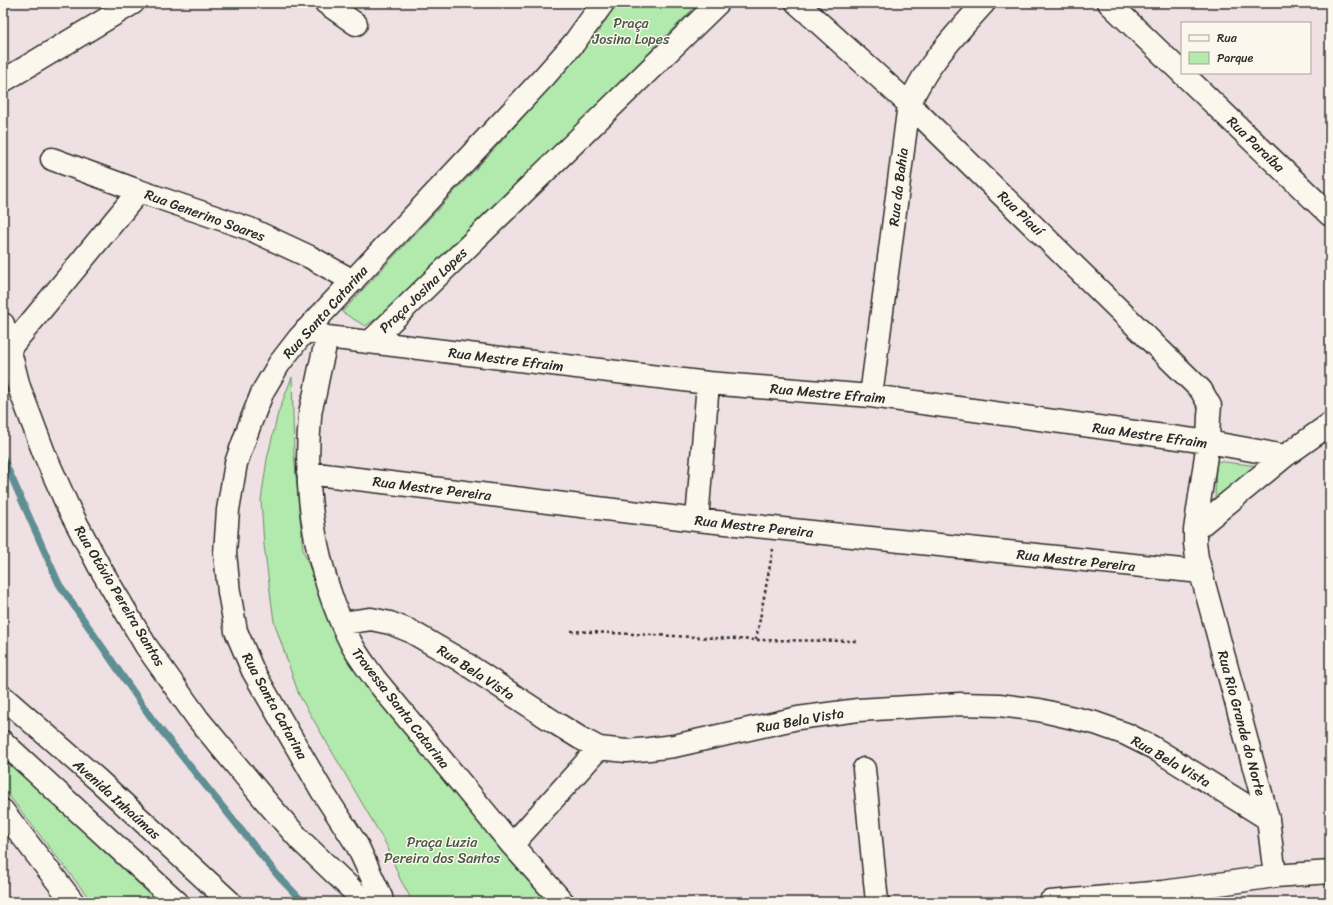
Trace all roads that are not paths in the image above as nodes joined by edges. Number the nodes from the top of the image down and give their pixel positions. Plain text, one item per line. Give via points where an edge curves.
1 (133, 3) edge
2 (326, 3) edge
3 (603, 3) edge
4 (718, 3) edge
5 (797, 3) edge
6 (984, 3) edge
7 (1109, 3) edge
8 (356, 24) dead end
9 (1181, 72) edge
10 (1183, 74) edge
11 (3, 81) edge
12 (909, 104) junction
13 (52, 159) dead end
14 (139, 191) junction
15 (1330, 215) edge
16 (353, 281) junction
17 (3, 324) edge
18 (306, 330) junction
19 (327, 337) junction
20 (370, 342) junction
21 (9, 349) junction
22 (708, 383) junction
23 (871, 396) junction
24 (1330, 424) edge
25 (1208, 442) junction
26 (1285, 456) junction
27 (308, 473) junction
28 (697, 520) junction
29 (1195, 530) junction
30 (1201, 572) junction
31 (342, 623) junction
32 (3, 697) edge
33 (3, 742) edge
34 (599, 748) junction
35 (864, 769) dead end
36 (3, 811) edge
37 (1268, 819) junction
38 (512, 845) junction
39 (1330, 872) edge
40 (1275, 876) junction
41 (1167, 897) edge
42 (73, 902) edge
43 (177, 902) edge
44 (230, 902) edge
45 (365, 902) edge
46 (382, 902) edge
47 (563, 902) edge
48 (877, 902) edge
49 (1050, 902) edge

1 - 11 street
2 - 8 street
3 - 16 street, Rua Santa Catarina via 574,43 545,76
4 - 20 street, Praça Josina Lopes
5 - 12 street, Rua Piauí
6 - 12 street, Rua da Bahia via 946,45 921,81
7 - 9 street, Rua Paraíba
10 - 15 street, Rua Paraíba
12 - 23 street, Rua da Bahia
12 - 25 street, Rua Piauí via 1201,390 1210,406
13 - 14 street, Rua Generino Soares
14 - 16 street, Rua Generino Soares via 250,228
14 - 21 street
16 - 18 street, Rua Santa Catarina
17 - 21 street, Rua Otávio Pereira Santos
18 - 19 street, Rua Mestre Efraim
18 - 46 street, Rua Santa Catarina via 279,364 263,391 236,463 228,510 225,552 229,592 236,631 253,672 357,845
19 - 20 street, Rua Mestre Efraim
19 - 27 street, Travessa Santa Catarina via 310,416
20 - 22 street, Rua Mestre Efraim
21 - 45 street, Rua Otávio Pereira Santos via 44,453 69,509 146,646 198,719 270,806 301,841
22 - 23 street, Rua Mestre Efraim
22 - 28 street
23 - 25 street, Rua Mestre Efraim
24 - 26 street
25 - 26 street, Rua Mestre Efraim
25 - 29 street, Rua Piauí
26 - 29 street
27 - 28 street, Rua Mestre Pereira
27 - 31 street, Travessa Santa Catarina via 320,560 330,596
28 - 30 street, Rua Mestre Pereira
29 - 30 street, Rua Rio Grande do Norte
30 - 37 street, Rua Rio Grande do Norte
31 - 34 street, Rua Bela Vista via 371,619 410,631
31 - 38 street, Travessa Santa Catarina via 360,659 375,679
32 - 44 street, Avenida Inhaúmas via 98,780
33 - 43 street
34 - 37 street, Rua Bela Vista via 649,750 798,718 858,710 960,704 999,705 1039,710 1094,723 1126,734 1152,747
34 - 38 street
35 - 48 street
36 - 42 street
37 - 40 street, Rua Rio Grande do Norte
38 - 47 street, Travessa Santa Catarina
39 - 40 street
40 - 41 street
41 - 49 street

